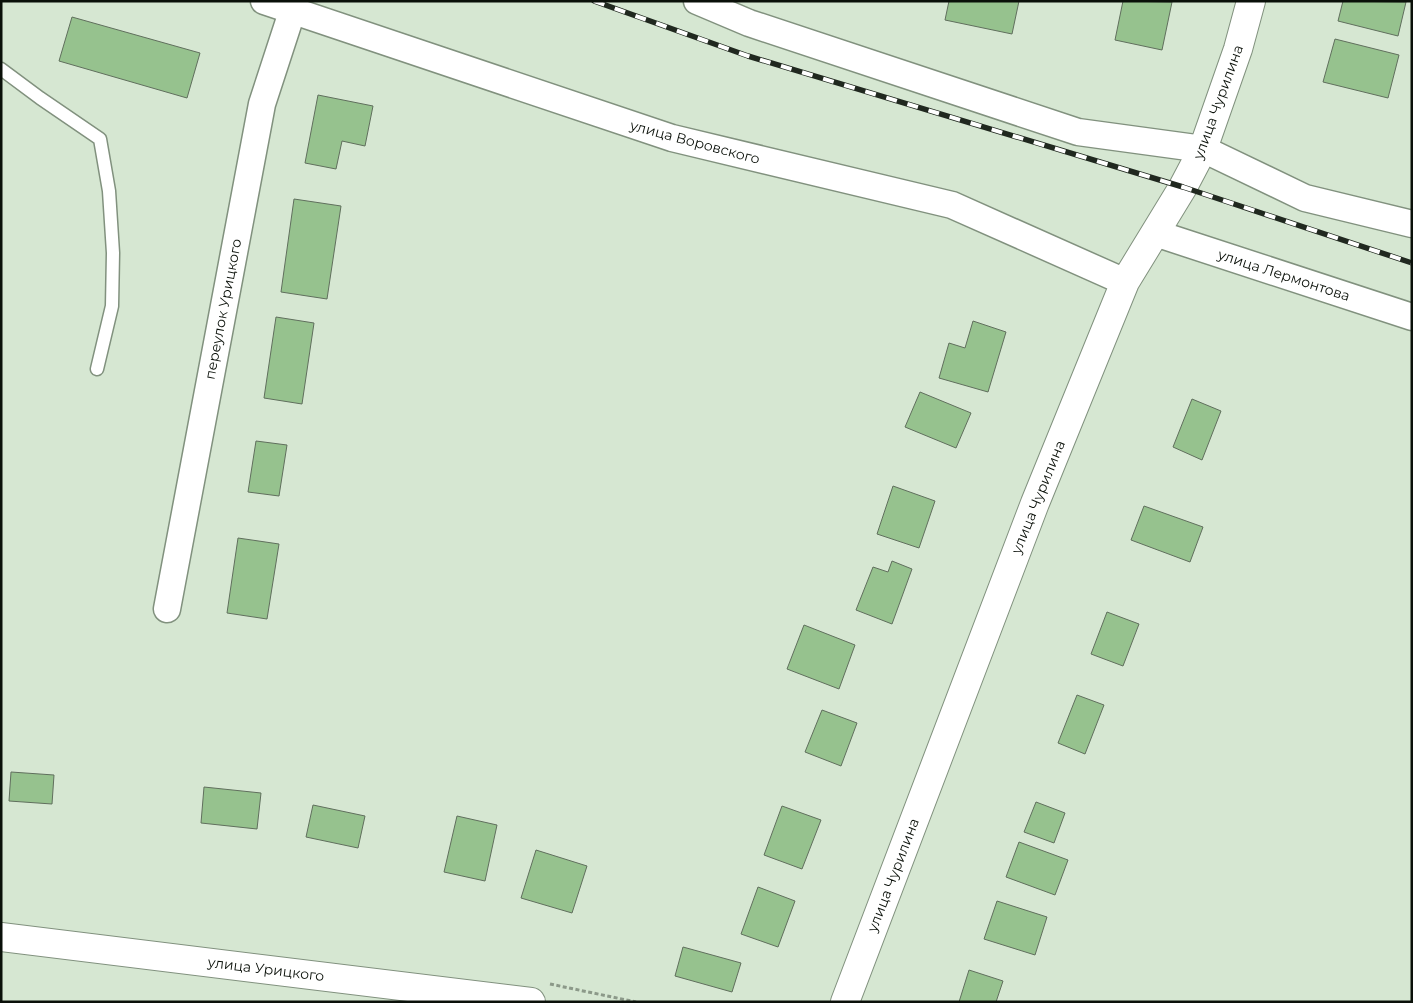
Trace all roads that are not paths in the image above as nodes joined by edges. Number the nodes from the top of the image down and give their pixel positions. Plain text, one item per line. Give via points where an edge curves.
1 (264, 1) edge
2 (697, 1) edge
3 (1251, 1) edge
4 (292, 12) junction
5 (1, 69) edge
6 (1203, 149) junction
7 (1412, 224) edge
8 (1155, 233) junction
9 (1125, 282) junction
10 (1412, 317) edge
11 (98, 369) dead end
12 (167, 609) dead end
13 (1, 937) edge
14 (531, 1002) edge
15 (845, 1002) edge

1 - 4 street, улица Воровского
2 - 6 street via 749,23 1078,132
3 - 6 street, улица Чурилина
4 - 9 street, улица Воровского via 672,138 952,205
4 - 12 street, переулок Урицкого via 262,104
5 - 11 lane via 100,139 109,191 112,306
6 - 7 street via 1305,198
6 - 8 street, улица Чурилина
8 - 9 street, улица Чурилина
8 - 10 street, улица Лермонтова
9 - 15 street, улица Чурилина via 1035,503
13 - 14 street, улица Урицкого

